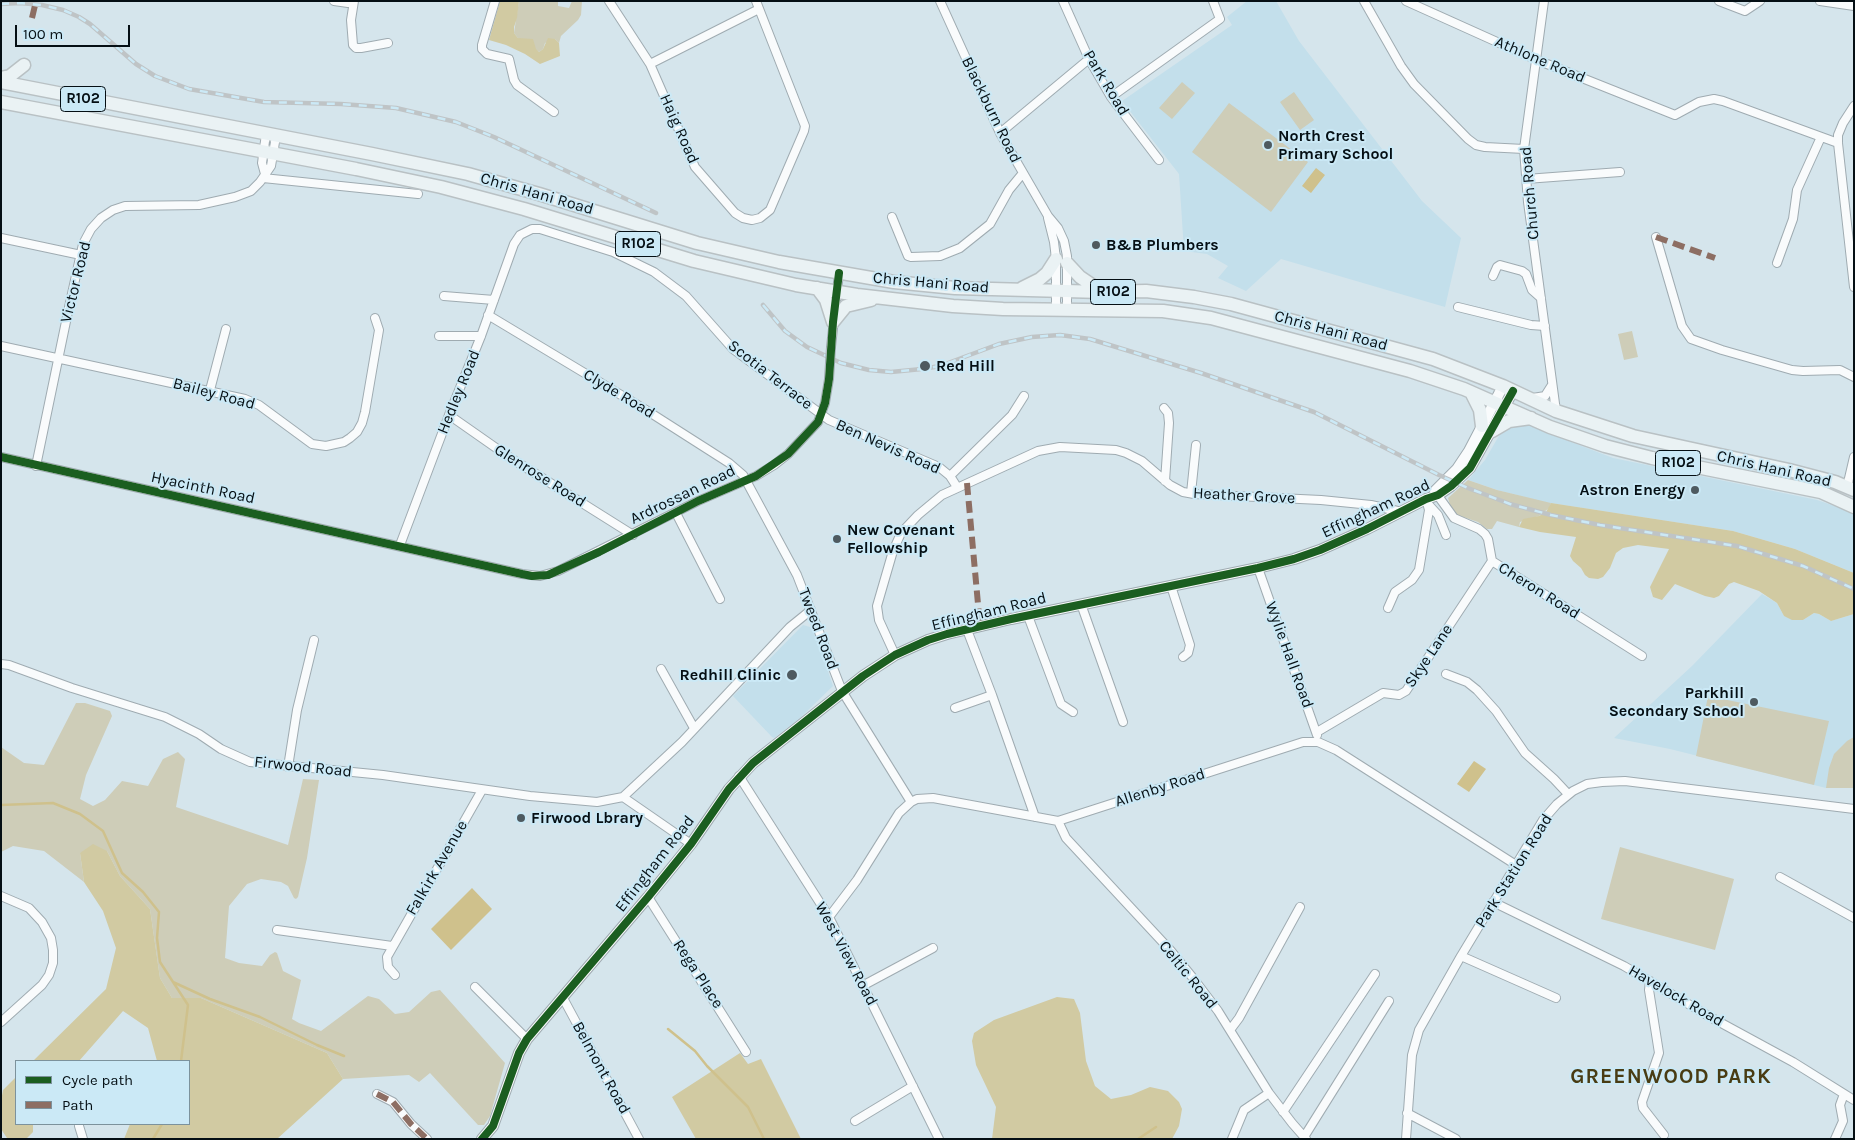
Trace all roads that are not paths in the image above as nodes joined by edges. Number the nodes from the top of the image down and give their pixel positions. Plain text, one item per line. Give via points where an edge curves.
1 (334, 1) edge
2 (353, 1) edge
3 (495, 1) edge
4 (609, 1) edge
5 (940, 1) edge
6 (1063, 1) edge
7 (1213, 1) edge
8 (1364, 1) edge
9 (1406, 1) edge
10 (1544, 1) edge
11 (1720, 1) edge
12 (1760, 1) edge
13 (1820, 1) edge
14 (757, 5) edge
15 (1854, 6) edge
16 (388, 43) dead end
17 (1089, 59) junction
18 (1536, 60) junction
19 (650, 64) junction
20 (24, 65) dead end
21 (1, 78) edge
22 (1, 82) edge
23 (1111, 97) junction
24 (1, 102) edge
25 (1854, 106) edge
26 (554, 112) dead end
27 (1000, 133) junction
28 (271, 135) junction
29 (1821, 137) junction
30 (1838, 143) junction
31 (1524, 149) junction
32 (268, 153) junction
33 (1159, 160) dead end
34 (1620, 172) dead end
35 (1023, 173) junction
36 (264, 176) junction
37 (1526, 179) junction
38 (418, 194) dead end
39 (1048, 216) junction
40 (892, 217) dead end
41 (1656, 237) dead end
42 (1, 238) edge
43 (517, 238) joint
44 (81, 255) junction
45 (1062, 261) junction
46 (1777, 263) dead end
47 (839, 273) junction
48 (1493, 276) dead end
49 (1854, 287) edge
50 (817, 288) junction
51 (1020, 290) junction
52 (1062, 290) junction
53 (836, 291) junction
54 (1102, 292) junction
55 (444, 296) dead end
56 (881, 298) junction
57 (1541, 298) junction
58 (494, 300) junction
59 (1458, 307) dead end
60 (1062, 310) junction
61 (488, 315) junction
62 (375, 318) dead end
63 (833, 322) junction
64 (1545, 326) junction
65 (226, 329) dead end
66 (439, 336) dead end
67 (481, 336) junction
68 (1, 346) edge
69 (58, 358) junction
70 (1854, 377) edge
71 (1552, 385) junction
72 (1508, 388) junction
73 (210, 390) junction
74 (1471, 392) junction
75 (1024, 396) dead end
76 (1529, 399) junction
77 (1500, 404) junction
78 (1164, 408) dead end
79 (1556, 411) junction
80 (449, 415) junction
81 (821, 415) junction
82 (1531, 418) junction
83 (1487, 429) junction
84 (1196, 445) dead end
85 (1854, 456) edge
86 (1, 457) edge
87 (36, 466) junction
88 (950, 476) junction
89 (746, 480) junction
90 (1165, 480) junction
91 (957, 487) junction
92 (1850, 488) edge
93 (1436, 493) junction
94 (1191, 494) junction
95 (1427, 501) junction
96 (1854, 507) edge
97 (1402, 512) junction
98 (676, 513) junction
99 (633, 535) junction
100 (1446, 535) dead end
101 (400, 545) junction
102 (1492, 561) junction
103 (1258, 568) junction
104 (1171, 586) junction
105 (720, 599) dead end
106 (1081, 604) junction
107 (1388, 608) dead end
108 (811, 610) junction
109 (1028, 616) junction
110 (969, 635) dead end
111 (314, 640) dead end
112 (895, 655) junction
113 (1183, 656) dead end
114 (1642, 656) dead end
115 (1, 664) edge
116 (661, 669) dead end
117 (1446, 674) dead end
118 (842, 691) junction
119 (992, 695) junction
120 (956, 708) dead end
121 (1073, 712) dead end
122 (1123, 722) dead end
123 (694, 728) junction
124 (1317, 732) junction
125 (1318, 742) junction
126 (288, 767) junction
127 (739, 776) junction
128 (482, 790) junction
129 (1568, 794) junction
130 (623, 797) junction
131 (911, 802) junction
132 (1854, 809) edge
133 (1035, 817) junction
134 (1058, 821) junction
135 (691, 844) junction
136 (1516, 865) junction
137 (1780, 878) dead end
138 (1, 896) edge
139 (648, 897) junction
140 (1493, 902) junction
141 (1300, 907) dead end
142 (829, 917) junction
143 (1854, 918) edge
144 (277, 930) dead end
145 (392, 946) junction
146 (934, 948) dead end
147 (1461, 956) junction
148 (1375, 974) dead end
149 (396, 975) dead end
150 (1650, 980) junction
151 (864, 985) junction
152 (475, 987) dead end
153 (563, 998) junction
154 (1556, 998) dead end
155 (1389, 1001) dead end
156 (1, 1022) edge
157 (1230, 1030) junction
158 (527, 1039) junction
159 (746, 1052) dead end
160 (913, 1086) junction
161 (1854, 1089) edge
162 (1269, 1093) junction
163 (377, 1094) dead end
164 (1849, 1097) edge
165 (1283, 1112) junction
166 (1407, 1112) junction
167 (854, 1121) dead end
168 (79, 1126) dead end
169 (1664, 1135) dead end
170 (1302, 1137) edge
171 (485, 1138) edge
172 (635, 1138) edge
173 (83, 1139) edge
174 (427, 1139) edge
175 (939, 1139) edge
176 (1232, 1139) edge
177 (1406, 1139) edge
178 (1456, 1139) edge
179 (1835, 1139) edge

1 - 2 street
2 - 16 street via 353,45 361,48
3 - 26 street via 482,45 484,52 509,59 517,85
4 - 19 street, Haig Road
5 - 27 street, Blackburn Road
6 - 17 street, Park Road
7 - 23 street via 1220,19
8 - 31 street via 1414,84 1468,139 1485,148
9 - 18 street, Athlone Road
10 - 18 street, Church Road
11 - 12 street via 1744,11
13 - 15 street
14 - 19 street
14 - 19 street, Haig Road via 805,126 772,206 760,218 752,220 736,213 698,172
17 - 23 street, Park Road
17 - 27 street
18 - 29 street, Athlone Road via 1675,115 1699,102 1714,99
18 - 31 street, Church Road
20 - 21 main road via 10,76
22 - 28 main road, Chris Hani Road / R102
23 - 33 street, Park Road
24 - 32 main road, Chris Hani Road / R102
25 - 30 street via 1838,135
27 - 35 street, Blackburn Road
28 - 32 street, Victor Road
28 - 47 main road, Chris Hani Road / R102 via 468,174 697,243
29 - 30 street
29 - 46 street via 1799,184 1793,219
30 - 49 street
31 - 37 street, Church Road
32 - 36 street, Victor Road via 271,166
32 - 50 main road, Chris Hani Road / R102 via 458,191 694,261
34 - 37 street
35 - 39 street, Blackburn Road
35 - 40 street via 1009,190 990,224 960,248 940,256 911,258
36 - 38 street
36 - 44 street, Victor Road via 251,191 222,200 197,205 125,206 113,210 92,229
37 - 57 street, Church Road
39 - 45 street, Blackburn Road
39 - 45 street, Blackburn Road via 1064,242
41 - 70 street via 1682,326 1691,339 1792,370 1840,370
42 - 44 street
43 - 58 street, Hedley Road
43 - 81 street, Scotia Terrace via 528,230 540,229 613,252 654,272 686,296 733,348
44 - 69 street, Victor Road
45 - 51 main road
45 - 52 street, Blackburn Road
45 - 52 street, Blackburn Road
45 - 54 main road
47 - 51 main road, Chris Hani Road / R102 via 954,288
47 - 53 street, Ardrossan Road
48 - 57 street via 1500,265 1522,271 1530,288
50 - 53 main road, Chris Hani Road / R102
50 - 63 main road via 826,300
51 - 52 main road, Chris Hani Road / R102
52 - 54 main road, Chris Hani Road / R102
52 - 60 street, Blackburn Road
53 - 56 main road, Chris Hani Road / R102
53 - 63 street, Ardrossan Road
54 - 72 main road, Chris Hani Road / R102 via 1153,292 1231,304 1434,359
55 - 58 street
56 - 60 main road, Chris Hani Road / R102 via 993,309
56 - 63 main road via 846,306
57 - 64 street, Church Road
58 - 61 street, Hedley Road
59 - 64 street
60 - 74 main road, Chris Hani Road / R102 via 1163,311 1211,318 1410,371
61 - 67 street, Hedley Road
61 - 89 street, Clyde Road via 711,451
62 - 73 street, Bailey Road via 378,330 365,412 357,432 344,442 326,446 312,444 259,404
63 - 81 street, Ardrossan Road, bridge via 829,379
64 - 71 street, Church Road
65 - 73 street
66 - 67 street
67 - 80 street, Hedley Road
68 - 69 street, Bailey Road
69 - 73 street, Bailey Road
69 - 87 street, Victor Road
71 - 76 street via 1545,396
71 - 79 street, Church Road
72 - 76 main road, Chris Hani Road / R102
72 - 77 street, Effingham Road
74 - 77 main road, Chris Hani Road / R102
74 - 83 main road
75 - 88 street via 1012,416
76 - 79 main road, Chris Hani Road / R102
77 - 82 main road, Chris Hani Road / R102
77 - 83 street, Effingham Road
78 - 90 street via 1169,423
79 - 92 main road, Chris Hani Road / R102 via 1633,436 1789,470
80 - 99 street, Glenrose Road
80 - 101 street, Hedley Road
81 - 88 street, Ben Nevis Road via 939,467
81 - 89 street, Ardrossan Road via 788,454 767,470
82 - 83 main road
82 - 96 main road, Chris Hani Road / R102 via 1605,446 1821,492
83 - 93 street, Effingham Road via 1470,468 1451,486
84 - 94 street
85 - 92 street
86 - 87 street, Hyacinth Road
87 - 101 street, Hyacinth Road
88 - 91 street, Ben Nevis Road
89 - 98 street, Ardrossan Road
89 - 108 street, Tweed Road via 797,575
90 - 91 street, Heather Grove via 1142,460 1126,452 1060,447 1038,451
90 - 94 street, Heather Grove via 1182,492
91 - 112 street, Ben Nevis Road via 933,501 905,527 893,551 877,606 879,620
93 - 95 street, Effingham Road
93 - 102 street, Cheron Road via 1454,518 1485,534
94 - 97 street, Heather Grove via 1321,500 1372,505
95 - 97 street, Effingham Road
95 - 100 street via 1438,515
95 - 107 street via 1428,519 1419,570 1412,580 1395,592
97 - 103 street, Effingham Road via 1308,555
98 - 99 street, Ardrossan Road
98 - 105 street
99 - 101 street, Ardrossan Road via 558,571 540,576
102 - 114 street, Cheron Road
102 - 124 street, Skye Lane via 1406,691 1399,695 1383,693
103 - 104 street, Effingham Road
103 - 124 street, Wylie Hall Road
104 - 106 street, Effingham Road
104 - 113 street via 1190,645 1188,653
106 - 109 street, Effingham Road
106 - 122 street
108 - 118 street, Tweed Road
108 - 123 street via 790,627
109 - 112 street, Effingham Road via 947,634
109 - 121 street via 1061,704
110 - 119 street
111 - 126 street via 297,710
112 - 118 street, Effingham Road
115 - 126 street, Firwood Road via 165,717 250,762
116 - 123 street
117 - 129 street via 1467,682 1477,690 1525,752
118 - 127 street, Effingham Road
118 - 131 street, Tweed Road
119 - 120 street
119 - 133 street
123 - 130 street
124 - 125 street, Wylie Hall Road
125 - 134 street, Allenby Road via 1289,745
125 - 136 street via 1336,750
126 - 128 street, Firwood Road
127 - 135 street, Effingham Road
127 - 142 street, West View Road
128 - 130 street, Firwood Road via 597,802
128 - 145 street, Falkirk Avenue
129 - 132 street, Park Station Road via 1587,784 1625,781
129 - 136 street, Park Station Road via 1543,820
130 - 135 street
131 - 133 street, Allenby Road via 933,798
131 - 142 street via 899,813
133 - 134 street, Allenby Road
134 - 157 street, Celtic Road via 1066,838 1170,951
135 - 139 street, Effingham Road
136 - 140 street, Park Station Road
137 - 143 street
138 - 156 street via 29,908 42,922 51,938 53,950 53,963 42,985
139 - 153 street, Effingham Road
139 - 159 street, Rega Place
140 - 147 street, Park Station Road
140 - 150 street, Havelock Road
141 - 157 street
142 - 151 street, West View Road
144 - 145 street
145 - 149 street, Falkirk Avenue via 386,961
146 - 151 street
147 - 154 street
147 - 166 street, Park Station Road via 1416,1037
148 - 165 street
150 - 164 street, Havelock Road
150 - 169 street via 1659,1053 1642,1102
151 - 160 street, West View Road
152 - 158 street
153 - 158 street, Effingham Road
153 - 172 street, Belmont Road
155 - 170 street
157 - 162 street, Celtic Road
158 - 171 street, Effingham Road via 519,1052 500,1110
160 - 167 street
160 - 175 street, West View Road
161 - 164 street
162 - 165 street, Celtic Road
162 - 176 street via 1244,1110
163 - 174 street via 393,1102
164 - 179 street via 1840,1102 1843,1121
165 - 170 street, Celtic Road
166 - 177 street, Park Station Road
166 - 178 street
168 - 173 street

